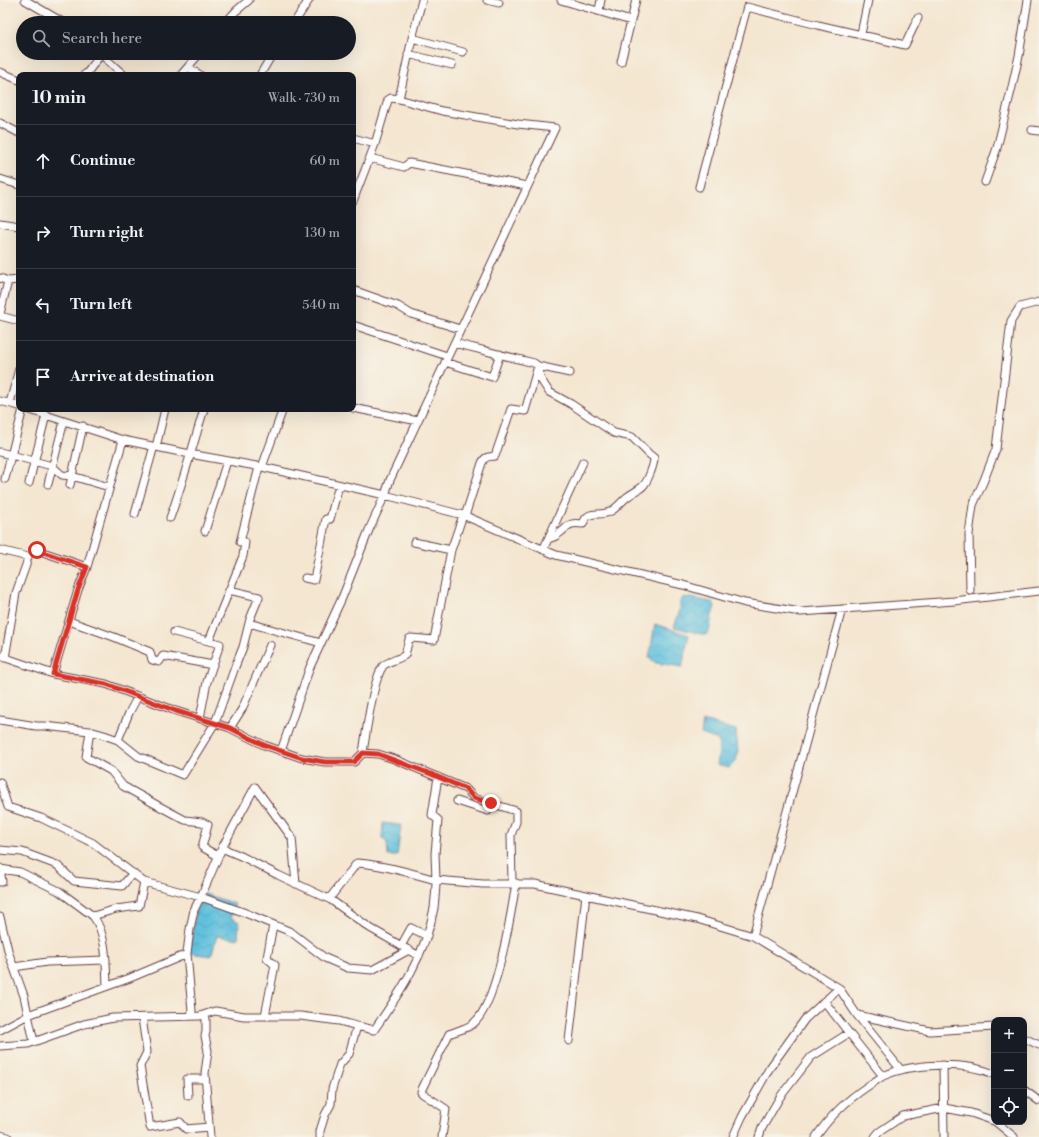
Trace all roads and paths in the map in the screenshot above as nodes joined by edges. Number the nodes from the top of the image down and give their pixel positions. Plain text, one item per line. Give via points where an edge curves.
1 (25, 0) edge
2 (249, 0) edge
3 (309, 0) edge
4 (422, 0) edge
5 (487, 0) edge
6 (561, 0) edge
7 (602, 0) edge
8 (636, 0) edge
9 (868, 0) edge
10 (1028, 0) edge
11 (572, 1) edge
12 (499, 3) dead end
13 (599, 10) junction
14 (52, 16) edge
15 (231, 16) edge
16 (299, 16) edge
17 (918, 18) dead end
18 (631, 21) junction
19 (861, 34) junction
20 (412, 38) junction
21 (463, 52) dead end
22 (408, 54) junction
23 (97, 60) edge
24 (107, 60) edge
25 (194, 60) edge
26 (269, 60) edge
27 (622, 62) dead end
28 (452, 65) dead end
29 (188, 67) junction
30 (0, 72) edge
31 (88, 72) edge
32 (121, 72) edge
33 (184, 72) edge
34 (196, 72) edge
35 (262, 72) edge
36 (16, 79) edge
37 (399, 99) junction
38 (0, 123) edge
39 (16, 131) edge
40 (356, 139) edge
41 (375, 144) junction
42 (370, 158) junction
43 (0, 179) edge
44 (985, 182) dead end
45 (16, 184) edge
46 (527, 186) junction
47 (699, 187) dead end
48 (356, 193) edge
49 (0, 223) edge
50 (16, 226) edge
51 (0, 278) edge
52 (16, 280) edge
53 (8, 281) junction
54 (356, 291) edge
55 (1039, 302) edge
56 (0, 315) edge
57 (16, 319) edge
58 (356, 326) edge
59 (460, 329) junction
60 (454, 343) junction
61 (500, 354) junction
62 (446, 359) junction
63 (538, 366) junction
64 (570, 373) dead end
65 (16, 381) edge
66 (0, 401) edge
67 (10, 404) junction
68 (16, 405) edge
69 (356, 409) edge
70 (22, 412) edge
71 (36, 412) edge
72 (164, 412) edge
73 (203, 412) edge
74 (281, 412) edge
75 (46, 415) junction
76 (64, 421) junction
77 (418, 421) junction
78 (83, 426) junction
79 (123, 440) junction
80 (155, 447) junction
81 (0, 452) edge
82 (190, 454) junction
83 (11, 455) junction
84 (34, 461) junction
85 (227, 461) junction
86 (583, 462) dead end
87 (52, 466) junction
88 (261, 467) junction
89 (72, 476) junction
90 (5, 479) dead end
91 (29, 483) dead end
92 (48, 484) dead end
93 (70, 485) dead end
94 (339, 485) junction
95 (109, 487) junction
96 (385, 495) junction
97 (135, 514) dead end
98 (464, 516) junction
99 (170, 518) dead end
100 (205, 531) dead end
101 (548, 539) junction
102 (414, 542) dead end
103 (0, 550) edge
104 (37, 550) dead end
105 (451, 550) junction
106 (543, 550) junction
107 (87, 567) junction
108 (305, 578) dead end
109 (229, 590) junction
110 (970, 590) dead end
111 (1039, 591) edge
112 (842, 609) junction
113 (69, 621) junction
114 (249, 623) junction
115 (174, 632) dead end
116 (208, 641) junction
117 (321, 643) junction
118 (270, 645) dead end
119 (3, 657) edge
120 (213, 665) junction
121 (53, 674) junction
122 (138, 696) junction
123 (200, 718) junction
124 (0, 720) edge
125 (215, 723) junction
126 (230, 728) junction
127 (90, 731) junction
128 (118, 740) junction
129 (280, 751) junction
130 (363, 753) junction
131 (438, 777) junction
132 (0, 782) edge
133 (457, 801) dead end
134 (491, 803) junction
135 (222, 848) junction
136 (0, 850) edge
137 (218, 856) junction
138 (0, 869) edge
139 (133, 873) junction
140 (436, 880) junction
141 (0, 882) edge
142 (144, 882) junction
143 (514, 883) junction
144 (296, 884) junction
145 (586, 895) junction
146 (201, 897) junction
147 (329, 899) junction
148 (0, 916) edge
149 (93, 916) junction
150 (273, 925) junction
151 (427, 936) junction
152 (753, 936) junction
153 (401, 946) junction
154 (409, 950) junction
155 (187, 954) junction
156 (419, 956) junction
157 (106, 960) junction
158 (14, 967) junction
159 (107, 986) junction
160 (839, 988) junction
161 (824, 1001) junction
162 (28, 1015) junction
163 (204, 1015) junction
164 (857, 1015) junction
165 (191, 1016) junction
166 (265, 1016) junction
167 (142, 1018) junction
168 (356, 1026) junction
169 (991, 1027) edge
170 (0, 1030) edge
171 (849, 1033) junction
172 (1027, 1039) edge
173 (569, 1041) dead end
174 (34, 1042) junction
175 (1039, 1045) edge
176 (0, 1046) edge
177 (943, 1065) junction
178 (901, 1070) junction
179 (991, 1073) edge
180 (883, 1076) junction
181 (204, 1079) dead end
182 (1027, 1092) edge
183 (188, 1096) dead end
184 (1039, 1101) edge
185 (944, 1108) junction
186 (991, 1120) edge
187 (1000, 1125) edge
188 (209, 1127) junction
189 (0, 1135) edge
190 (8, 1137) edge
191 (210, 1137) edge
192 (320, 1137) edge
193 (442, 1137) edge
194 (733, 1137) edge
195 (759, 1137) edge
196 (816, 1137) edge
197 (875, 1137) edge
198 (944, 1137) edge
199 (1014, 1137) edge

1 - 14 street
2 - 15 street
3 - 16 street
4 - 20 street
5 - 12 street
6 - 11 street
7 - 13 street
8 - 18 street
9 - 19 street
10 - 44 street via 1012,87
11 - 13 street
13 - 18 street
17 - 19 street via 905,45
18 - 27 street
19 - 47 street via 747,7
20 - 21 street
20 - 22 street
22 - 28 street
22 - 37 street
23 - 31 street
24 - 32 street
25 - 29 street
26 - 35 street
29 - 33 street
29 - 34 street
30 - 36 street
37 - 41 street via 388,100
37 - 46 street via 442,111 555,128
38 - 39 street
40 - 41 street
41 - 42 street
42 - 46 street via 404,167 409,163
42 - 48 street
43 - 45 street
46 - 59 street
49 - 50 street
51 - 53 street
52 - 53 street
53 - 56 street
54 - 59 street via 398,306 411,314
55 - 110 street via 1020,307 1011,321 996,449 973,505 969,534
56 - 57 street
58 - 62 street
59 - 60 street
60 - 61 street
60 - 62 street
61 - 62 street via 492,377
61 - 63 street
62 - 77 street
63 - 64 street
63 - 98 street via 524,411 511,409 495,456 484,458
63 - 101 street via 540,378 549,392 614,433 632,437 654,458 654,464 644,486 611,512 592,514 585,518 583,524 568,525
65 - 67 street
66 - 67 street
67 - 68 street
69 - 77 street
70 - 83 street
71 - 75 street
72 - 80 street
73 - 82 street
74 - 88 street
75 - 76 street
75 - 84 street
76 - 78 street
76 - 87 street
77 - 96 street
78 - 79 street
78 - 89 street
79 - 80 street
79 - 95 street
80 - 82 street
80 - 97 street
81 - 83 street
82 - 85 street
82 - 99 street
83 - 84 street
83 - 90 street
84 - 87 street
84 - 91 street
85 - 88 street
85 - 100 street
86 - 101 street
87 - 89 street via 62,475
87 - 92 street
88 - 94 street
88 - 109 street via 240,542 246,542 244,556
89 - 93 street
89 - 95 street
94 - 96 street
94 - 108 street via 330,519 326,519 314,580
95 - 107 street
96 - 98 street
96 - 117 street
98 - 105 street
98 - 106 street
101 - 106 street
102 - 105 street
103 - 119 street via 28,556 16,593
104 - 107 street
105 - 130 street via 434,640 410,638 405,655 384,666 376,681
106 - 112 street via 745,603 801,612
107 - 113 street
109 - 114 street via 259,597
109 - 116 street
111 - 112 street via 954,601
112 - 152 street
113 - 120 street via 150,652 152,660 159,662 163,656
113 - 121 street
114 - 117 street
114 - 125 street via 244,647 234,667
115 - 116 street
116 - 120 street via 220,644
117 - 129 street
118 - 126 street via 242,709
119 - 121 street
120 - 123 street
121 - 122 street via 106,684
122 - 123 street
122 - 128 street via 128,713
123 - 125 street
124 - 127 street
125 - 126 street
125 - 128 street via 183,775 138,756
126 - 129 street
127 - 128 street
127 - 137 street via 86,756 111,771 123,786 185,820 208,825 202,847
129 - 130 street via 325,762 354,762
130 - 131 street via 394,759
131 - 134 street via 466,789 474,798
131 - 140 street via 432,815 438,820
132 - 139 street via 8,807 41,818 93,843
133 - 134 street via 488,811
134 - 143 street via 516,811 516,822 511,835
135 - 137 street
135 - 144 street
135 - 144 street via 255,787 292,838
136 - 139 street via 22,852 57,865 74,881 122,886
137 - 146 street
138 - 141 street
138 - 149 street via 20,872 59,891
139 - 142 street
140 - 143 street via 483,884
140 - 147 street via 357,862
140 - 151 street via 434,909
142 - 146 street
142 - 149 street via 139,906
143 - 145 street via 535,884
143 - 193 street via 508,931 492,993 484,1011 474,1024 449,1034 422,1089 423,1094 446,1109
144 - 147 street
145 - 152 street via 697,919
145 - 173 street
146 - 150 street
146 - 155 street via 194,910
147 - 153 street
148 - 158 street
149 - 157 street via 98,923
150 - 154 street via 291,932 325,958 348,968 372,970
150 - 166 street via 267,958 274,965
151 - 153 street via 411,928
151 - 156 street
152 - 160 street
153 - 154 street
154 - 156 street
155 - 159 street
155 - 165 street
156 - 168 street via 406,982 374,1030
157 - 158 street via 47,962
157 - 159 street
158 - 162 street
159 - 162 street
160 - 161 street
160 - 164 street
161 - 171 street
161 - 194 street via 805,1019 769,1069
162 - 170 street
162 - 174 street
163 - 165 street
163 - 166 street via 215,1011 244,1016
163 - 188 street via 208,1051 205,1073
164 - 169 street via 930,1031
164 - 178 street
165 - 167 street
166 - 168 street via 300,1016
167 - 174 street via 113,1018 84,1024
167 - 188 street via 147,1052 140,1066 150,1127 180,1122 186,1129
168 - 192 street via 349,1054 340,1064
171 - 180 street
171 - 195 street via 811,1057 780,1097
172 - 175 street
174 - 176 street
177 - 178 street
177 - 179 street via 967,1067
177 - 185 street
178 - 180 street
180 - 196 street via 837,1110
181 - 183 street via 187,1079
182 - 184 street
185 - 186 street
185 - 197 street via 903,1116
185 - 198 street
187 - 199 street
188 - 191 street
189 - 190 street

